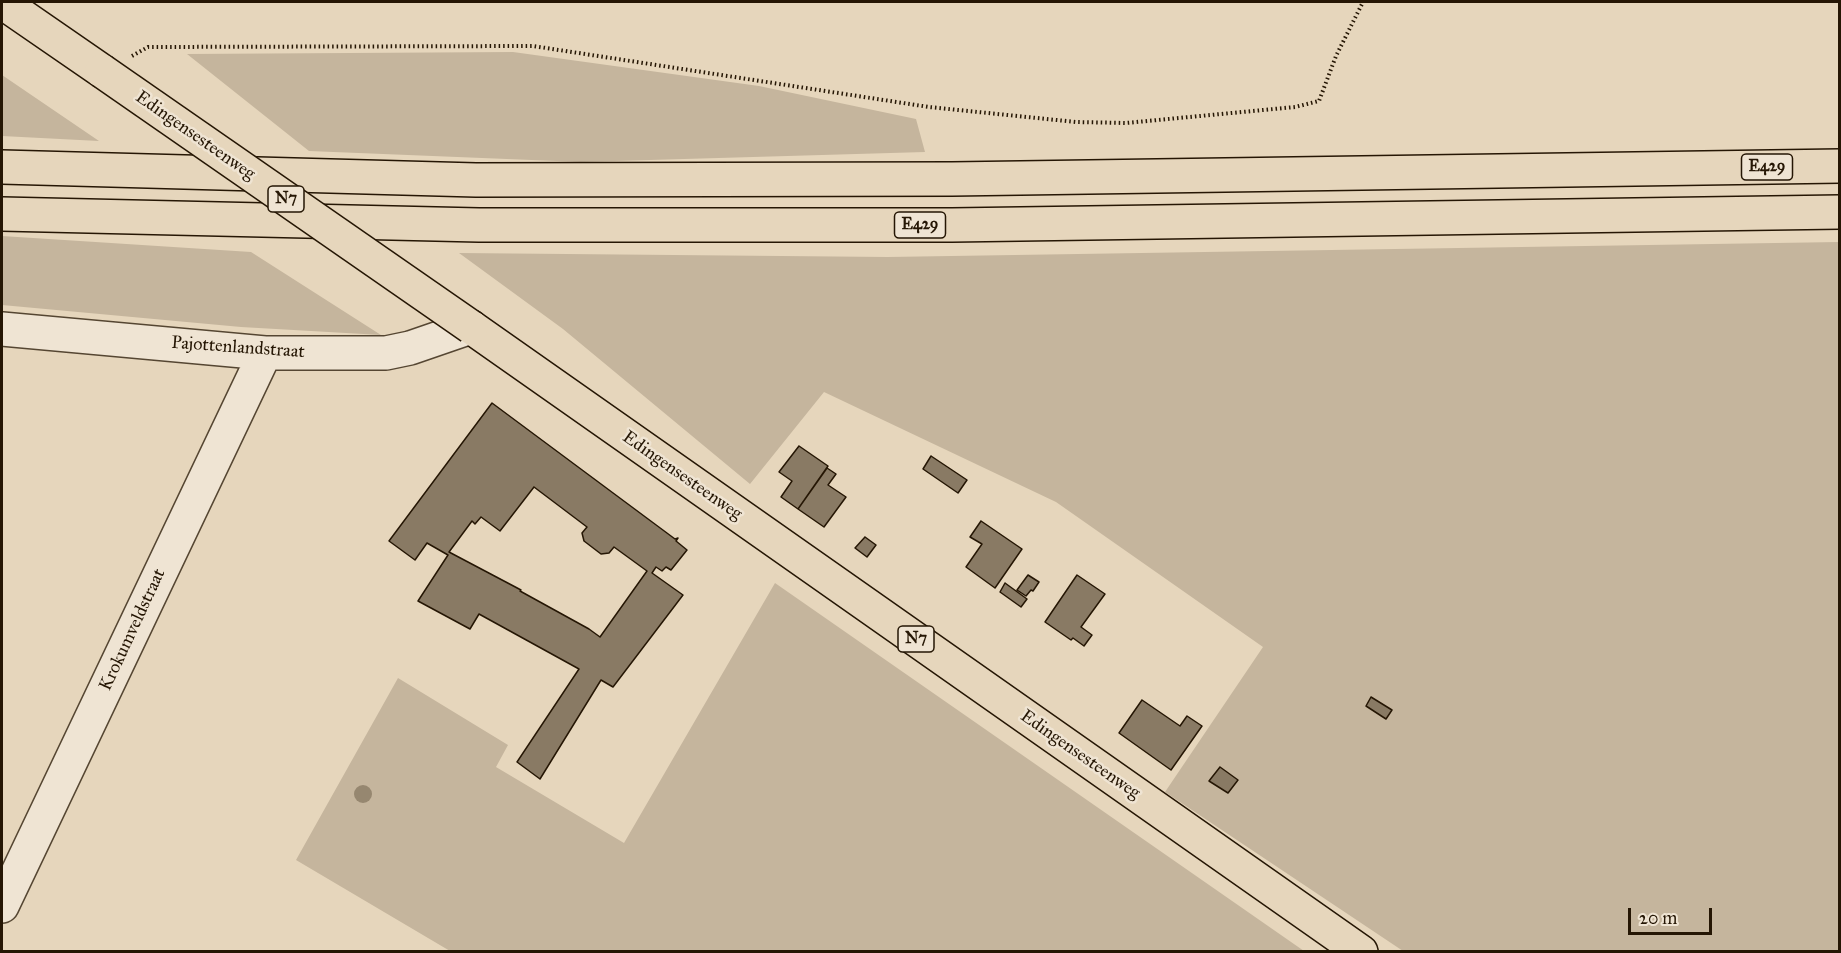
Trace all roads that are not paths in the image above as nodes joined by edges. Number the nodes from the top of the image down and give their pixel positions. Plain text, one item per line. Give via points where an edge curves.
1 (2, 2) edge
2 (1839, 166) edge
3 (2, 167) edge
4 (1839, 212) edge
5 (2, 214) edge
6 (471, 327) junction
7 (2, 329) edge
8 (265, 353) junction
9 (2, 906) edge
10 (1361, 951) edge

1 - 6 main road, Edingensesteenweg / N7, bridge
2 - 3 main road, E429 via 476,180
4 - 5 main road, E429 via 952,225 478,225
6 - 8 street, Pajottenlandstraat via 386,353
6 - 10 main road, Edingensesteenweg / N7
7 - 8 street, Pajottenlandstraat
8 - 9 street, Krokumveldstraat

